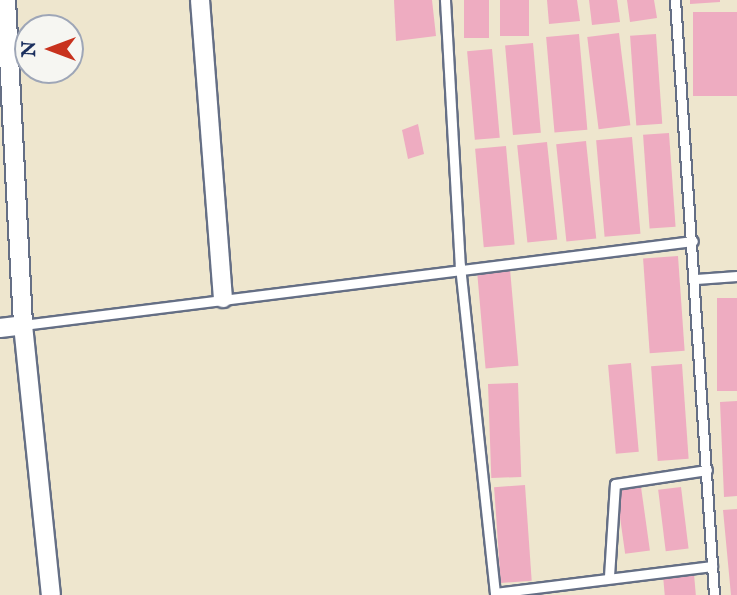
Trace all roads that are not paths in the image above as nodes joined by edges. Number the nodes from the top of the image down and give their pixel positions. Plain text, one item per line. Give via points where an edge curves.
1 (6, 0) edge
2 (200, 0) edge
3 (445, 0) edge
4 (675, 0) edge
5 (693, 242) junction
6 (460, 266) junction
7 (737, 276) edge
8 (696, 279) junction
9 (223, 298) junction
10 (23, 325) junction
11 (0, 328) edge
12 (707, 470) junction
13 (712, 566) junction
14 (609, 576) junction
15 (495, 594) edge
16 (51, 595) edge
17 (714, 595) edge

1 - 10 street
2 - 9 street
3 - 6 lane
4 - 5 lane
5 - 6 lane
5 - 8 lane
6 - 9 lane
6 - 15 lane
7 - 8 lane
8 - 12 lane
9 - 10 lane
10 - 11 street
10 - 16 street
12 - 13 lane
12 - 14 lane via 615,484
13 - 14 lane
13 - 17 lane
14 - 15 lane

